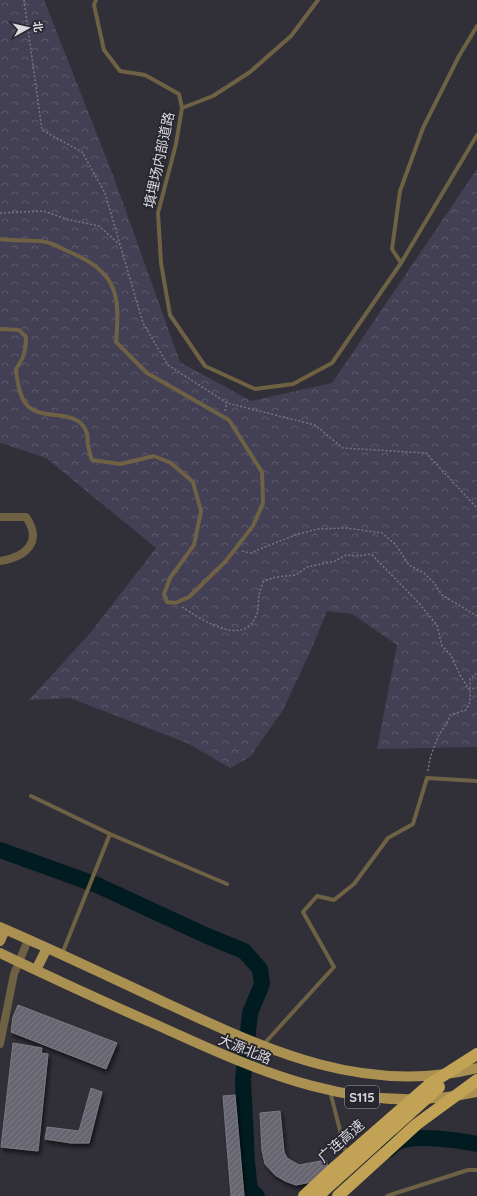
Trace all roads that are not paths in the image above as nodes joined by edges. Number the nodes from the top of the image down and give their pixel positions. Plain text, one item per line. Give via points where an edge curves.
1 (96, 0) edge
2 (318, 0) edge
3 (477, 26) edge
4 (182, 108) junction
5 (477, 135) edge
6 (0, 239) edge
7 (401, 263) junction
8 (0, 329) edge
9 (0, 517) edge
10 (0, 560) edge
11 (477, 781) edge
12 (31, 796) dead end
13 (110, 834) junction
14 (227, 884) dead end
15 (3, 928) edge
16 (28, 940) junction
17 (0, 941) edge
18 (47, 948) junction
19 (0, 953) edge
20 (62, 955) junction
21 (18, 962) junction
22 (36, 970) junction
23 (0, 1044) edge
24 (258, 1045) junction
25 (477, 1054) edge
26 (477, 1062) edge
27 (477, 1068) edge
28 (477, 1080) edge
29 (477, 1088) edge
30 (330, 1091) junction
31 (477, 1092) edge
32 (477, 1170) edge
33 (349, 1174) dead end
34 (349, 1182) dead end
35 (304, 1196) edge
36 (318, 1196) edge
37 (338, 1196) edge
38 (342, 1196) edge
39 (348, 1196) edge
40 (387, 1196) edge

1 - 4 lane, 填埋场内部道路 via 94,5 104,50 120,71 145,75 179,94
2 - 4 lane via 291,36 250,72 213,96
3 - 7 lane via 423,128 400,191 392,248
4 - 7 lane, 填埋场内部道路 via 176,144 158,213 161,263 170,315 205,366 255,389 293,384 332,363
5 - 7 lane, 填埋场内部道路
6 - 8 lane via 46,242 85,259 107,276 117,301 116,342 147,373 229,420 262,472 263,503 253,526 225,562 189,597 176,603 167,602 164,594 170,578 194,545 201,511 193,482 171,463 154,456 120,464 92,460 87,433 79,422 62,415 36,412 26,404 18,386 16,369 23,359 26,337 19,330
9 - 10 street via 26,517 33,527 34,540 26,551
11 - 24 lane via 427,778 413,824 388,838 354,884 334,900 317,896 303,912 334,967
12 - 13 lane
13 - 14 lane
13 - 20 lane
15 - 16 main road, S115
15 - 17 main road
16 - 18 main road, 大源北路 / S115
16 - 21 street
18 - 20 main road, 大源北路 / S115
18 - 22 main road
19 - 21 main road, S115
20 - 24 main road, 大源北路 / S115
21 - 22 main road, 大源北路 / S115
21 - 23 street
22 - 30 main road, 大源北路 / S115 via 251,1067
24 - 27 main road, 大源北路 / S115 via 307,1062 363,1074 417,1076
25 - 35 highway, 广连高速, bridge via 430,1084
26 - 36 highway, bridge via 448,1080
28 - 37 highway, bridge via 417,1124
29 - 38 highway, bridge via 454,1102 375,1164
30 - 31 main road, 大源北路 / S115 via 394,1100 441,1098
30 - 33 lane
32 - 40 lane via 468,1170
34 - 39 lane

